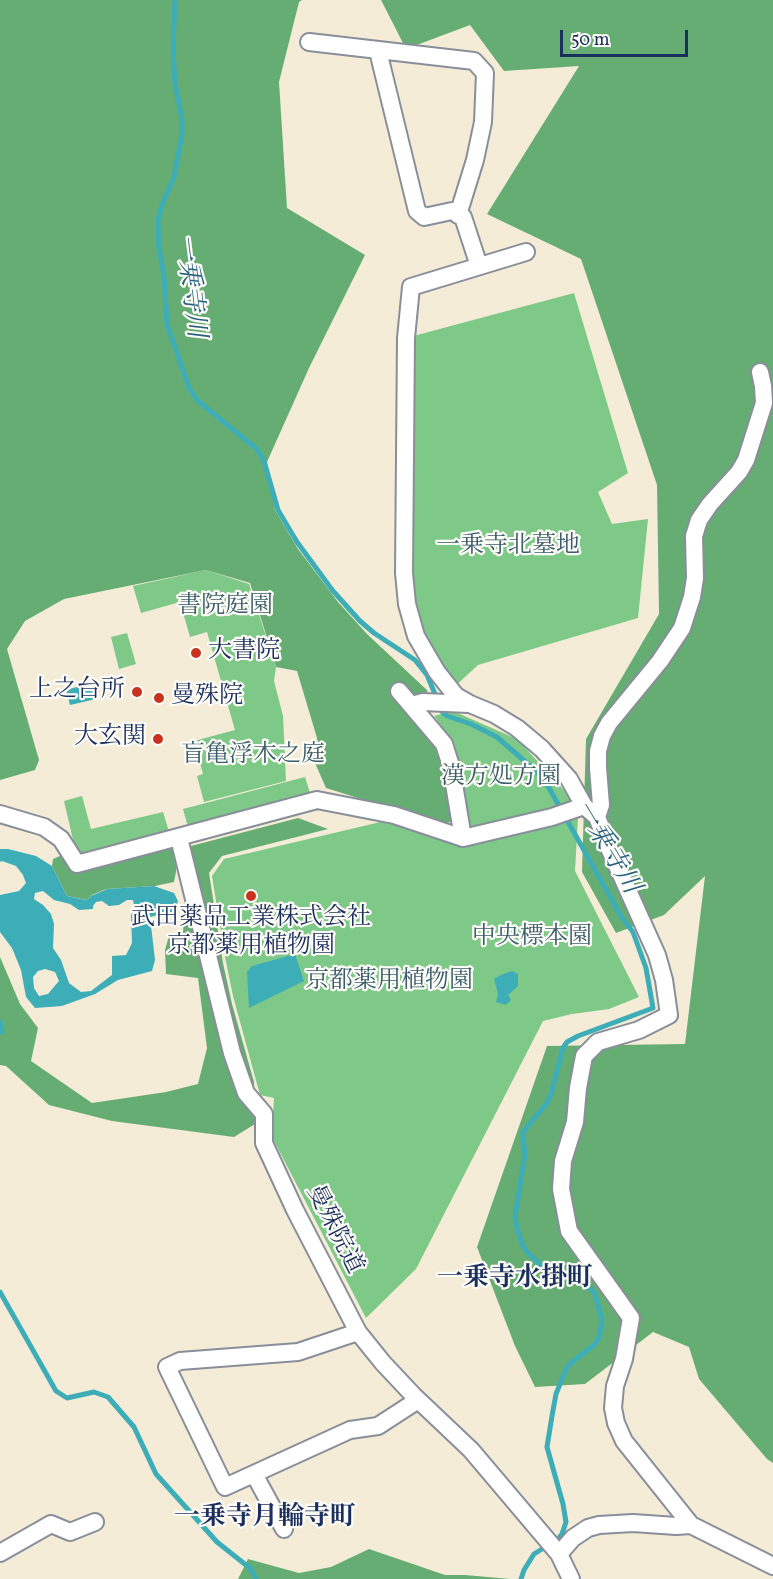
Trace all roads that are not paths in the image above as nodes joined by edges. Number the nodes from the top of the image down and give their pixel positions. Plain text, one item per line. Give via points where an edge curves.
1 (309, 42) dead end
2 (378, 51) junction
3 (459, 214) junction
4 (526, 252) dead end
5 (479, 266) junction
6 (760, 372) dead end
7 (399, 691) dead end
8 (417, 704) junction
9 (470, 704) junction
10 (591, 811) junction
11 (0, 814) edge
12 (180, 838) junction
13 (464, 838) junction
14 (358, 1332) junction
15 (418, 1400) junction
16 (254, 1474) junction
17 (95, 1522) dead end
18 (691, 1525) junction
19 (284, 1529) dead end
20 (558, 1552) junction
21 (0, 1553) edge
22 (773, 1566) edge
23 (571, 1579) edge

1 - 2 street
2 - 3 street via 417,211 424,217 452,211
2 - 3 street via 474,61 485,72 483,122
3 - 5 street
4 - 5 street
5 - 9 street via 411,287 406,338 407,604 417,636 437,672 456,696
6 - 10 street via 764,403 746,460 699,520 694,536 695,578 682,628 602,736 598,751 601,805
7 - 8 street
8 - 9 street
8 - 13 street via 444,744
9 - 10 street via 517,728 542,749
10 - 13 street
10 - 18 street via 657,955 669,1015 639,1030 598,1042 584,1056 561,1189 569,1231 631,1318 615,1386 616,1423 624,1441
11 - 12 street via 44,827 61,839 77,864
12 - 13 street via 317,800 394,815
12 - 14 street, 曼殊院道 via 232,1053 246,1093 264,1114 264,1143
14 - 15 street, 曼殊院道
14 - 16 street via 298,1352 180,1361 167,1367 225,1487
15 - 16 street via 378,1426 350,1430
15 - 20 street, 曼殊院道 via 471,1450
16 - 19 street
17 - 21 street via 70,1532 51,1524
18 - 20 street via 599,1525 588,1528
18 - 22 street
20 - 23 street, 曼殊院道

